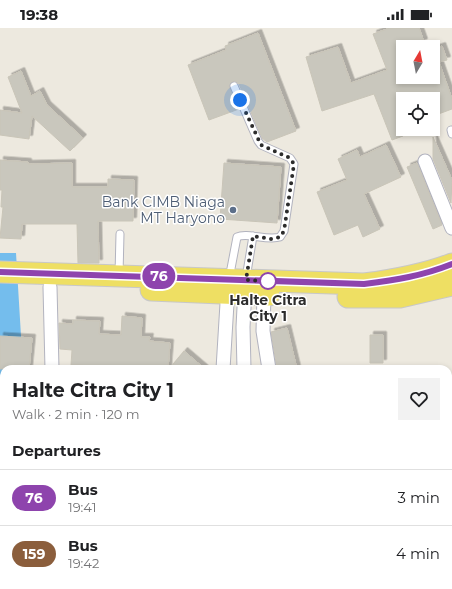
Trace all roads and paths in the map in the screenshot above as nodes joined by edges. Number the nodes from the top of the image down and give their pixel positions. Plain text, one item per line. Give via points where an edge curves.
1 (234, 86) dead end
2 (424, 161) dead end
3 (452, 228) edge
4 (120, 234) dead end
5 (253, 236) junction
6 (452, 264) edge
7 (0, 272) edge
8 (119, 275) junction
9 (452, 285) edge
10 (0, 286) edge
11 (50, 287) junction
12 (242, 289) junction
13 (225, 326) junction
14 (243, 327) junction
15 (52, 365) edge
16 (224, 365) edge
17 (244, 365) edge
18 (268, 365) edge

1 - 5 lane via 261,145 290,158 294,164 284,231 280,237 271,239
2 - 3 street
4 - 8 lane
5 - 12 lane
5 - 12 lane via 239,236 236,240
6 - 12 main road via 407,279 364,284
7 - 8 main road
8 - 12 main road
9 - 12 main road via 400,296 358,298
10 - 11 main road
11 - 12 main road
11 - 15 street
12 - 13 street
12 - 14 street
12 - 18 street via 264,331
13 - 14 street
13 - 16 street
14 - 17 street

